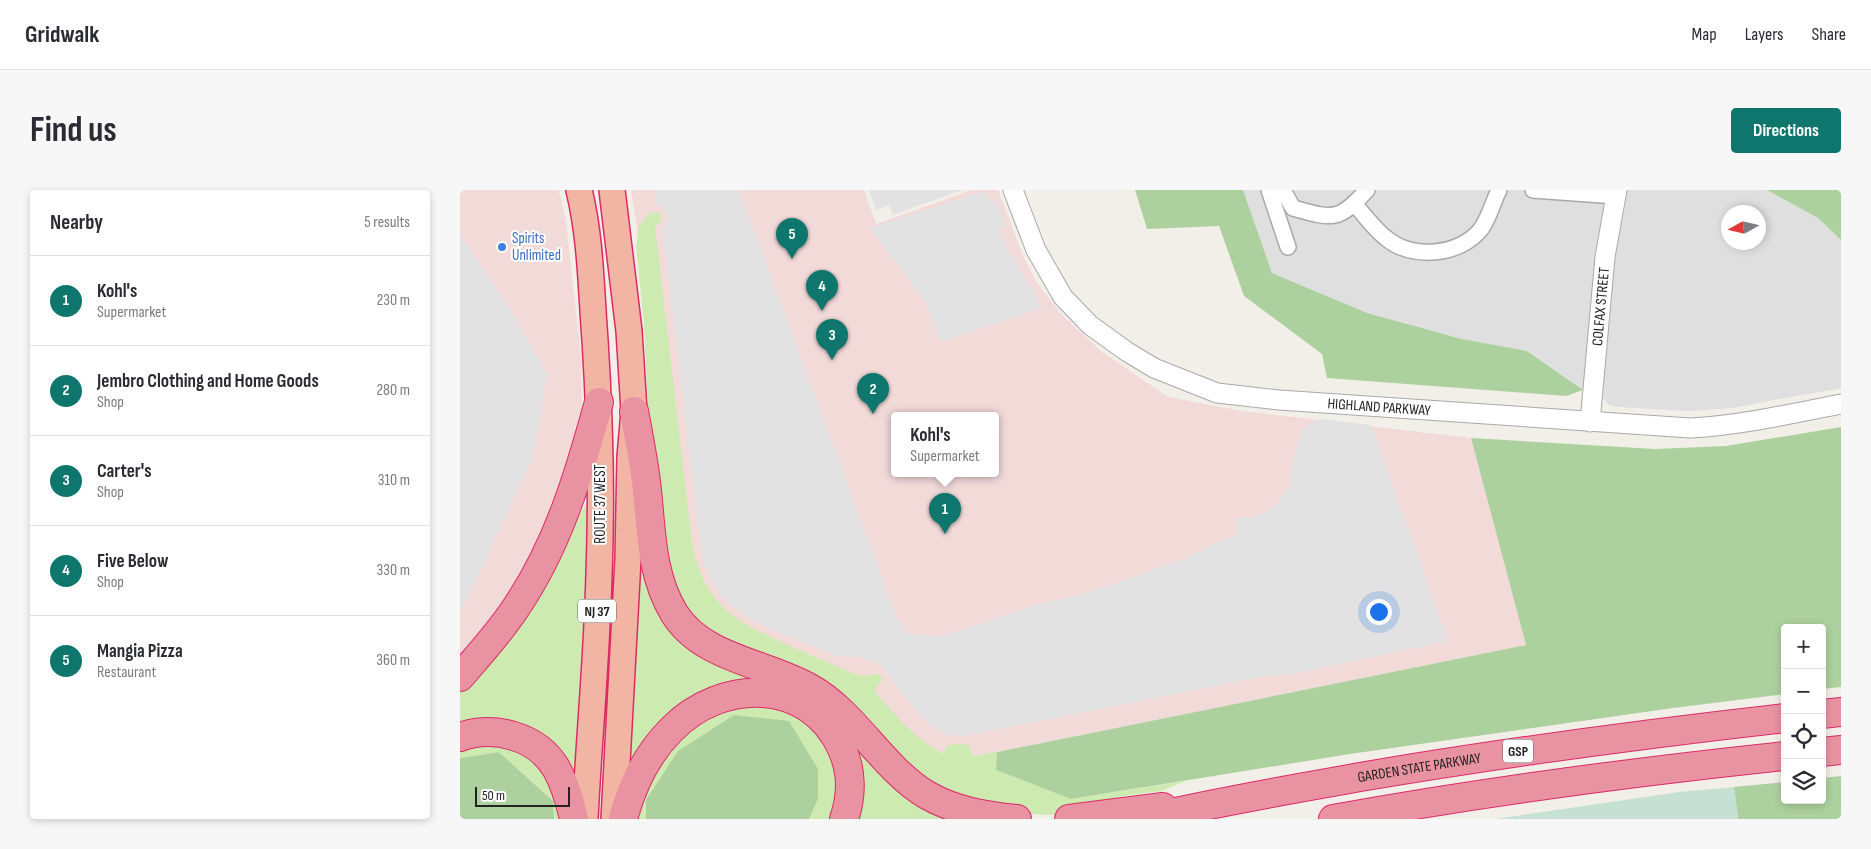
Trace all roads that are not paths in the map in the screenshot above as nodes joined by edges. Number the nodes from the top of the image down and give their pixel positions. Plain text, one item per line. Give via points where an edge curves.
1 (579, 190) edge
2 (612, 190) edge
3 (1013, 190) edge
4 (1269, 190) edge
5 (1283, 190) edge
6 (1367, 190) edge
7 (1499, 190) edge
8 (1533, 190) edge
9 (1617, 193) edge
10 (1354, 204) junction
11 (1288, 247) dead end
12 (599, 402) junction
13 (1841, 404) edge
14 (634, 411) junction
15 (1590, 422) junction
16 (460, 677) edge
17 (1841, 712) edge
18 (1826, 714) edge
19 (1781, 718) edge
20 (460, 737) edge
21 (1841, 750) edge
22 (1826, 752) edge
23 (1781, 756) edge
24 (1253, 796) junction
25 (574, 819) edge
26 (584, 819) edge
27 (614, 819) edge
28 (623, 819) edge
29 (844, 819) edge
30 (1017, 819) edge
31 (1069, 819) edge
32 (1144, 819) edge
33 (1333, 819) edge

1 - 12 highway, ROUTE 37 WEST / NJ 37 via 585,216
2 - 14 highway, ROUTE 37 WEST / NJ 37 via 629,331
3 - 15 street, HIGHLAND PARKWAY via 1036,250 1063,297 1090,325 1154,368 1217,393
4 - 11 street
5 - 10 street via 1293,208 1325,217 1338,215
6 - 10 street
7 - 10 street via 1481,228 1469,239 1450,249 1429,253 1414,251 1387,239
8 - 9 street
9 - 15 street, COLFAX STREET via 1605,257
12 - 16 highway via 578,478 553,543 514,610
12 - 26 highway, ROUTE 37 WEST / NJ 37 via 599,575
13 - 15 street, HIGHLAND PARKWAY via 1730,425 1690,428
14 - 27 highway, ROUTE 37 WEST / NJ 37
14 - 30 highway via 646,474 650,533 657,570 669,604 686,628 714,648 812,688 836,706 905,778 926,794 966,811
17 - 18 highway
19 - 24 highway, GARDEN STATE PARKWAY / GSP via 1466,759
20 - 25 highway via 499,733 536,747 550,760 564,782
21 - 22 highway
23 - 33 highway via 1557,784
24 - 31 highway
24 - 32 highway, GARDEN STATE PARKWAY / GSP
28 - 29 highway via 640,773 671,729 711,702 754,692 799,702 815,713 834,734 849,772 850,793

